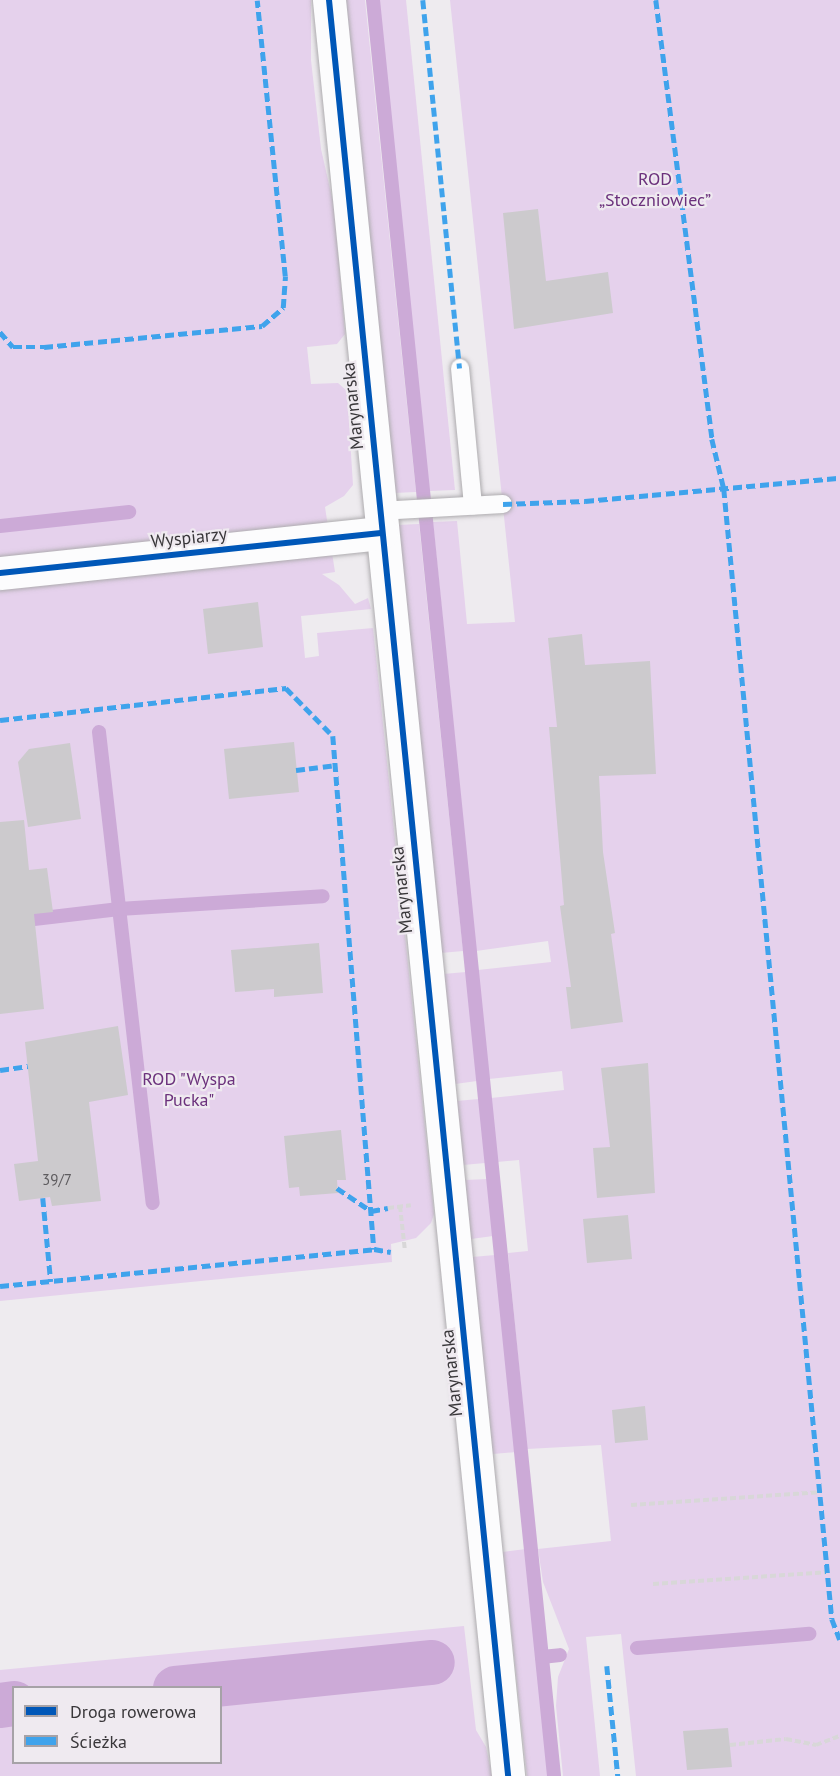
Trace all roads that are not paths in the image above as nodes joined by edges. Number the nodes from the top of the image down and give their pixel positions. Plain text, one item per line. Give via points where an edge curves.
1 (329, 0) edge
2 (460, 368) dead end
3 (503, 504) dead end
4 (467, 505) junction
5 (385, 518) junction
6 (0, 573) edge
7 (508, 1776) edge

1 - 5 street, Marynarska
2 - 4 lane
3 - 4 lane
4 - 5 lane
5 - 6 street, Wyspiarzy
5 - 7 street, Marynarska

